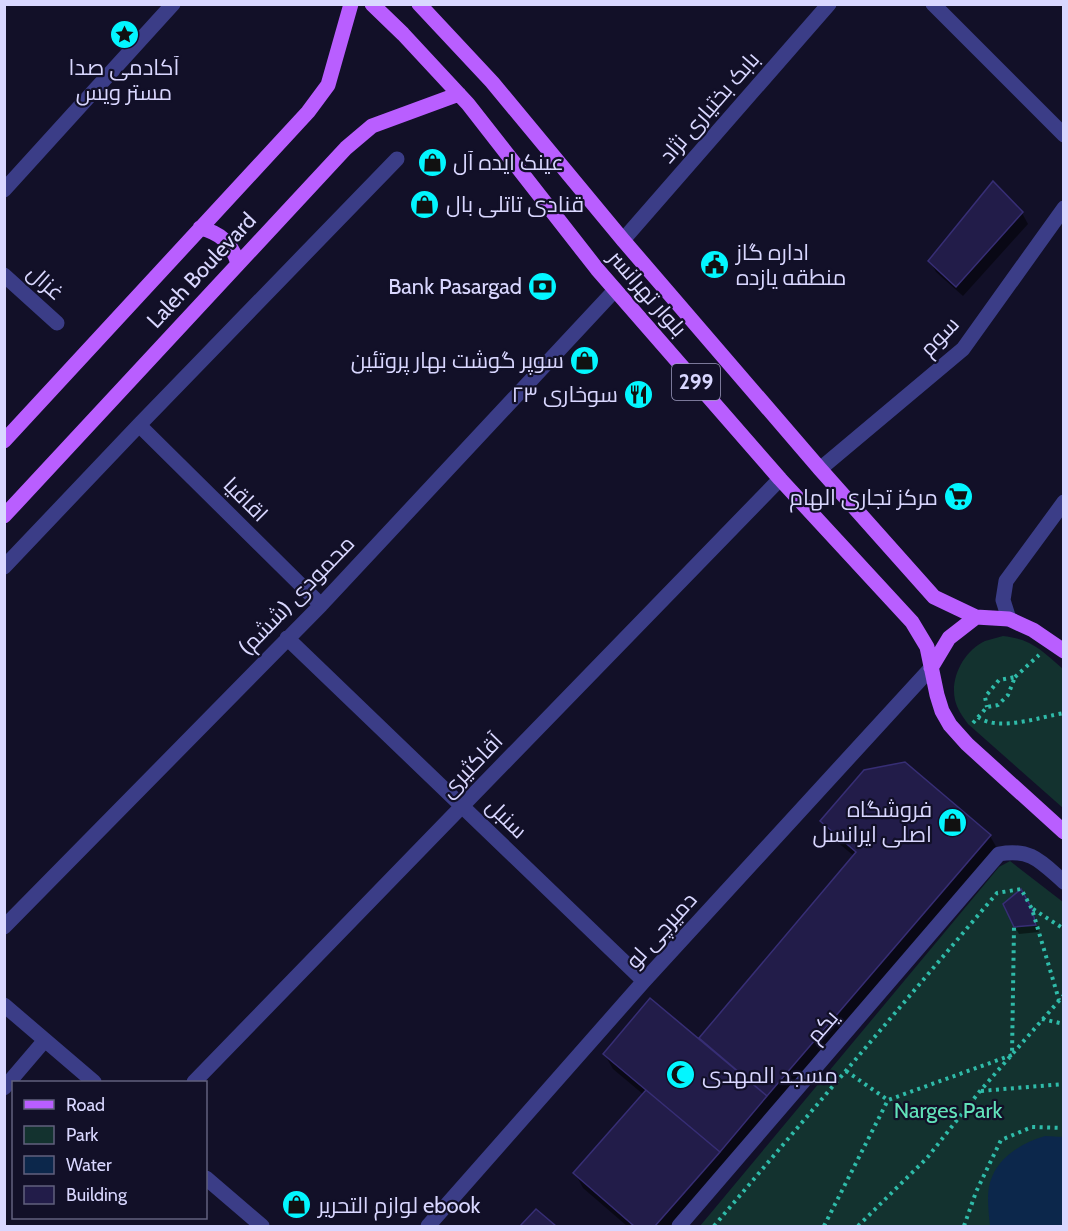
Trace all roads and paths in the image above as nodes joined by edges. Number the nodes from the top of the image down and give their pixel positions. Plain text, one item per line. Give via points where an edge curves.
1 (173, 4) edge
2 (351, 4) edge
3 (372, 4) edge
4 (829, 4) edge
5 (933, 4) edge
6 (425, 6) edge
7 (459, 94) junction
8 (1064, 135) edge
9 (397, 159) dead end
10 (4, 190) edge
11 (1064, 208) edge
12 (200, 228) junction
13 (623, 240) junction
14 (237, 263) junction
15 (4, 275) edge
16 (615, 290) junction
17 (57, 323) dead end
18 (139, 425) junction
19 (4, 441) edge
20 (820, 469) junction
21 (780, 479) junction
22 (1064, 502) edge
23 (4, 516) edge
24 (4, 567) edge
25 (321, 605) junction
26 (976, 617) junction
27 (1009, 619) junction
28 (287, 638) junction
29 (1064, 651) edge
30 (1033, 662) dead end
31 (931, 668) junction
32 (1015, 677) junction
33 (1064, 713) edge
34 (978, 717) dead end
35 (462, 806) junction
36 (1064, 832) edge
37 (1064, 882) edge
38 (1032, 909) junction
39 (4, 927) edge
40 (1014, 927) dead end
41 (1064, 929) edge
42 (644, 981) junction
43 (1064, 995) edge
44 (1059, 1000) junction
45 (4, 1005) edge
46 (1042, 1020) junction
47 (1064, 1024) edge
48 (45, 1040) junction
49 (1012, 1055) junction
50 (846, 1071) junction
51 (92, 1081) edge
52 (196, 1081) edge
53 (1064, 1084) edge
54 (4, 1088) edge
55 (980, 1091) junction
56 (888, 1100) junction
57 (1064, 1128) edge
58 (207, 1179) edge
59 (262, 1227) edge
60 (428, 1227) edge
61 (679, 1227) edge
62 (714, 1227) edge
63 (824, 1227) edge
64 (858, 1227) edge
65 (964, 1227) edge

1 - 10 street
2 - 12 main road, Laleh Boulevard via 328,85 308,112
3 - 7 main road, بلوار تهرانسر
4 - 13 street, بابک بختیاری نژاد
5 - 8 street
6 - 13 main road, بلوار تهرانسر / 299
7 - 14 main road, Laleh Boulevard via 372,126 346,148
7 - 16 main road, بلوار تهرانسر / 299
9 - 18 street
11 - 20 street, سوم via 963,349
12 - 14 main road via 225,239
12 - 19 main road, Laleh Boulevard
13 - 20 main road, بلوار تهرانسر / 299
14 - 23 main road, Laleh Boulevard
15 - 17 street, غزال
16 - 21 main road, بلوار تهرانسر / 299
16 - 25 street, محمودی (ششم)
18 - 24 street
18 - 25 street, اقاقیا
20 - 26 main road, بلوار تهرانسر / 299 via 934,597
21 - 31 main road, بلوار تهرانسر / 299 via 912,621 927,647
21 - 35 street, آقاکثیری
22 - 27 street via 1006,581 1003,600
25 - 28 street, محمودی (ششم)
26 - 27 main road
26 - 31 main road via 949,638
27 - 29 main road
28 - 35 street, سنبل
28 - 39 street, محمودی (ششم)
30 - 32 path
31 - 36 main road, بلوار تهرانسر via 942,711 950,725
31 - 42 street, دمیرچی لو
32 - 32 path via 1008,695 998,705 987,707 986,697 999,680
33 - 34 path via 995,724
35 - 42 street, سنبل
35 - 52 street, آقاکثیری
37 - 61 street, یکم via 1039,860 1016,851 999,854
38 - 41 path
38 - 44 path
38 - 50 path via 1021,890 997,893
40 - 49 path
42 - 60 street, دمیرچی لو
43 - 44 path
44 - 46 path
45 - 48 street
46 - 47 path
46 - 49 path
48 - 51 street
48 - 54 street
49 - 55 path
49 - 56 path
50 - 56 path
50 - 62 path
53 - 55 path
55 - 64 path via 927,1158
56 - 63 path
57 - 65 path via 1032,1127 1001,1140
58 - 59 street

